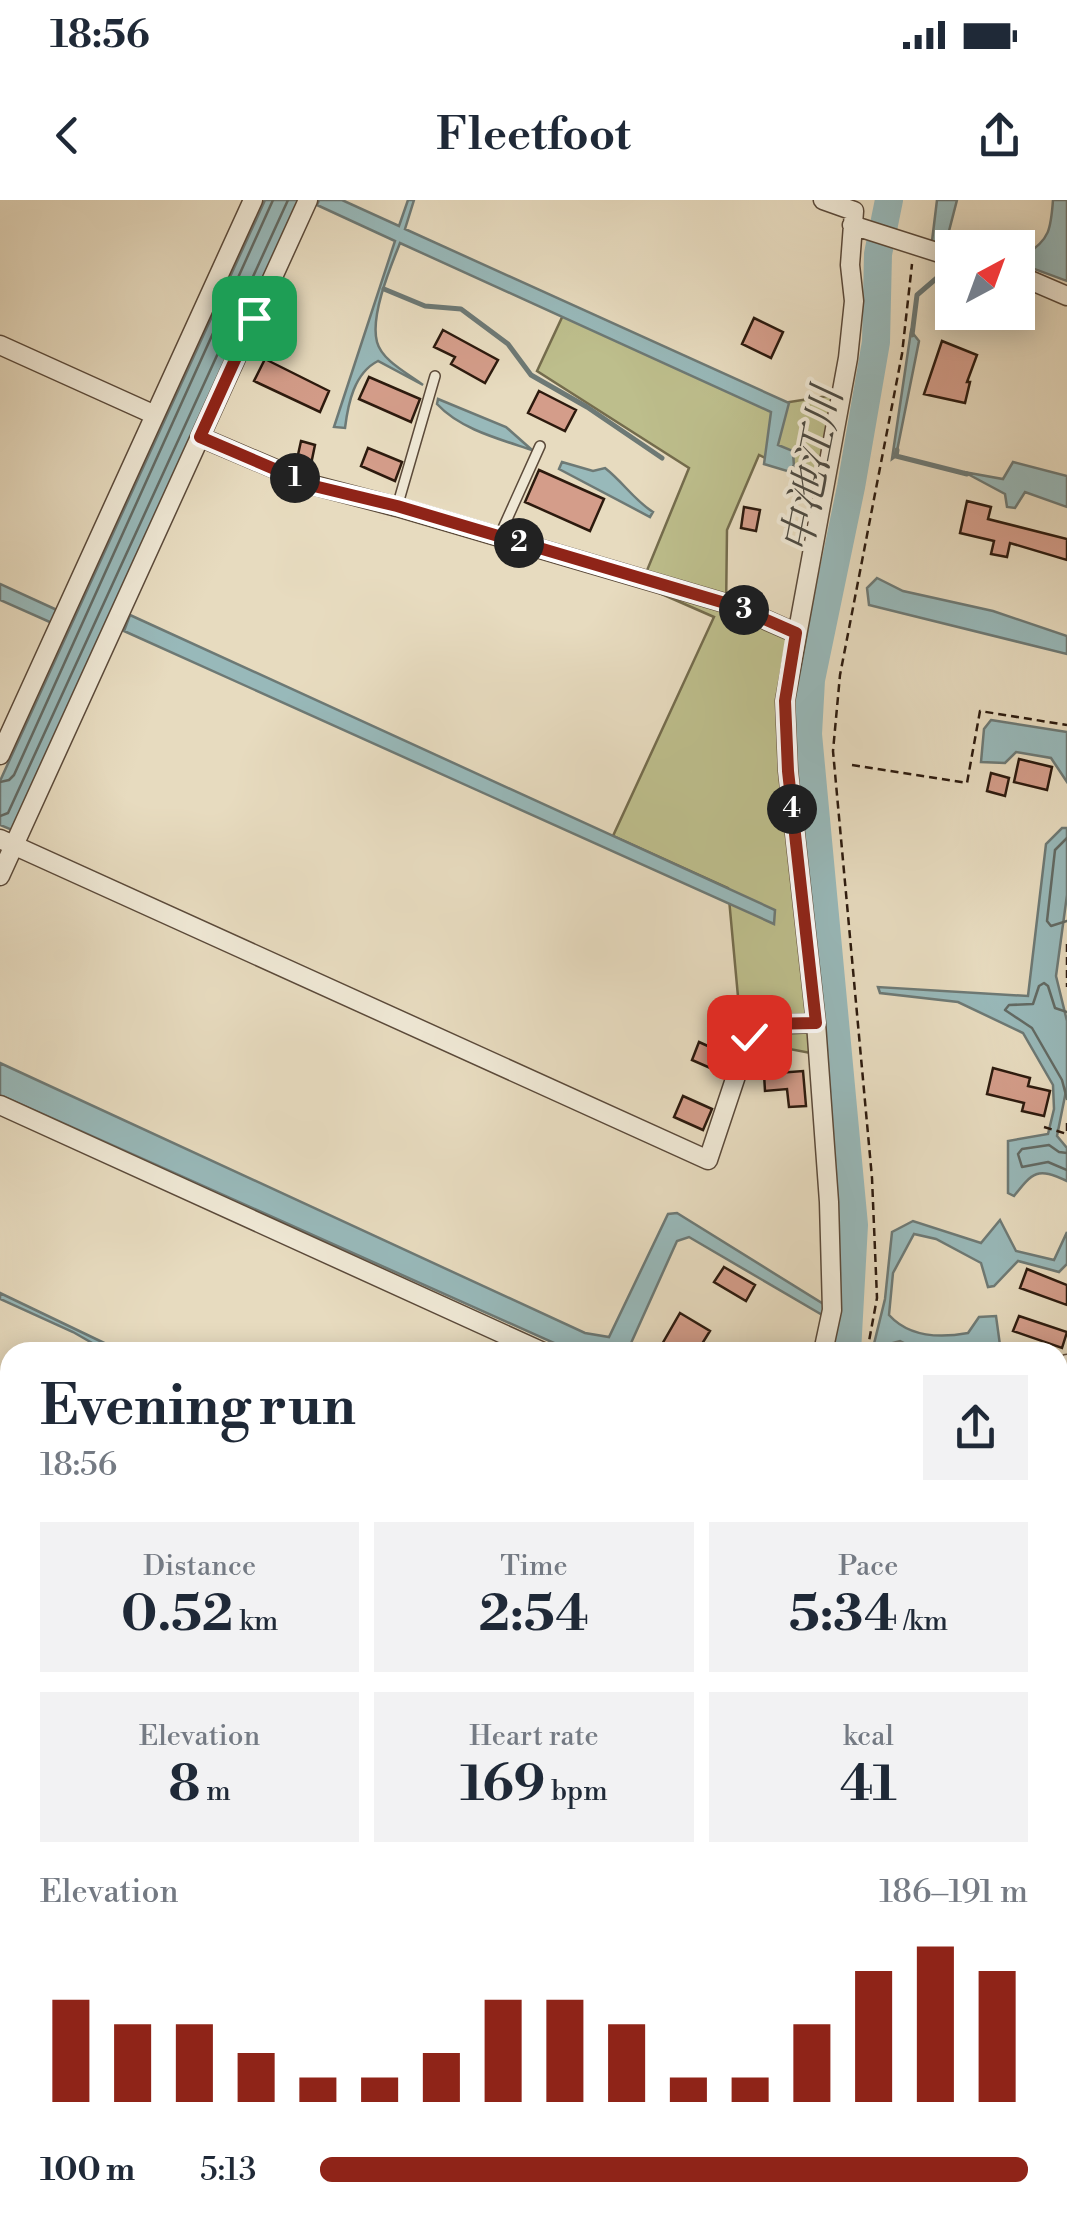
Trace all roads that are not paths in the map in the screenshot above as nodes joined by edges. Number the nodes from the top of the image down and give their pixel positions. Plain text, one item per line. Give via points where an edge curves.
1 (253, 200) edge
2 (308, 200) edge
3 (823, 200) edge
4 (852, 225) junction
5 (935, 252) edge
6 (1035, 282) edge
7 (1067, 296) edge
8 (0, 345) edge
9 (435, 376) dead end
10 (155, 416) junction
11 (200, 437) junction
12 (540, 446) dead end
13 (397, 506) junction
14 (499, 537) junction
15 (796, 633) junction
16 (0, 755) edge
17 (7, 842) edge
18 (0, 876) edge
19 (816, 1023) junction
20 (0, 1105) edge
21 (521, 1342) edge
22 (827, 1342) edge

1 - 10 street
2 - 11 street
3 - 4 street via 854,211
4 - 5 street
4 - 15 street via 848,358
6 - 7 street
8 - 10 street
9 - 13 lane
10 - 16 street
11 - 13 street via 314,486
11 - 17 street
12 - 14 lane
13 - 14 street
14 - 15 street via 735,606
15 - 19 street via 785,701 787,754
17 - 18 street
17 - 19 street via 708,1160 752,1028
19 - 22 street via 829,1202
20 - 21 street

